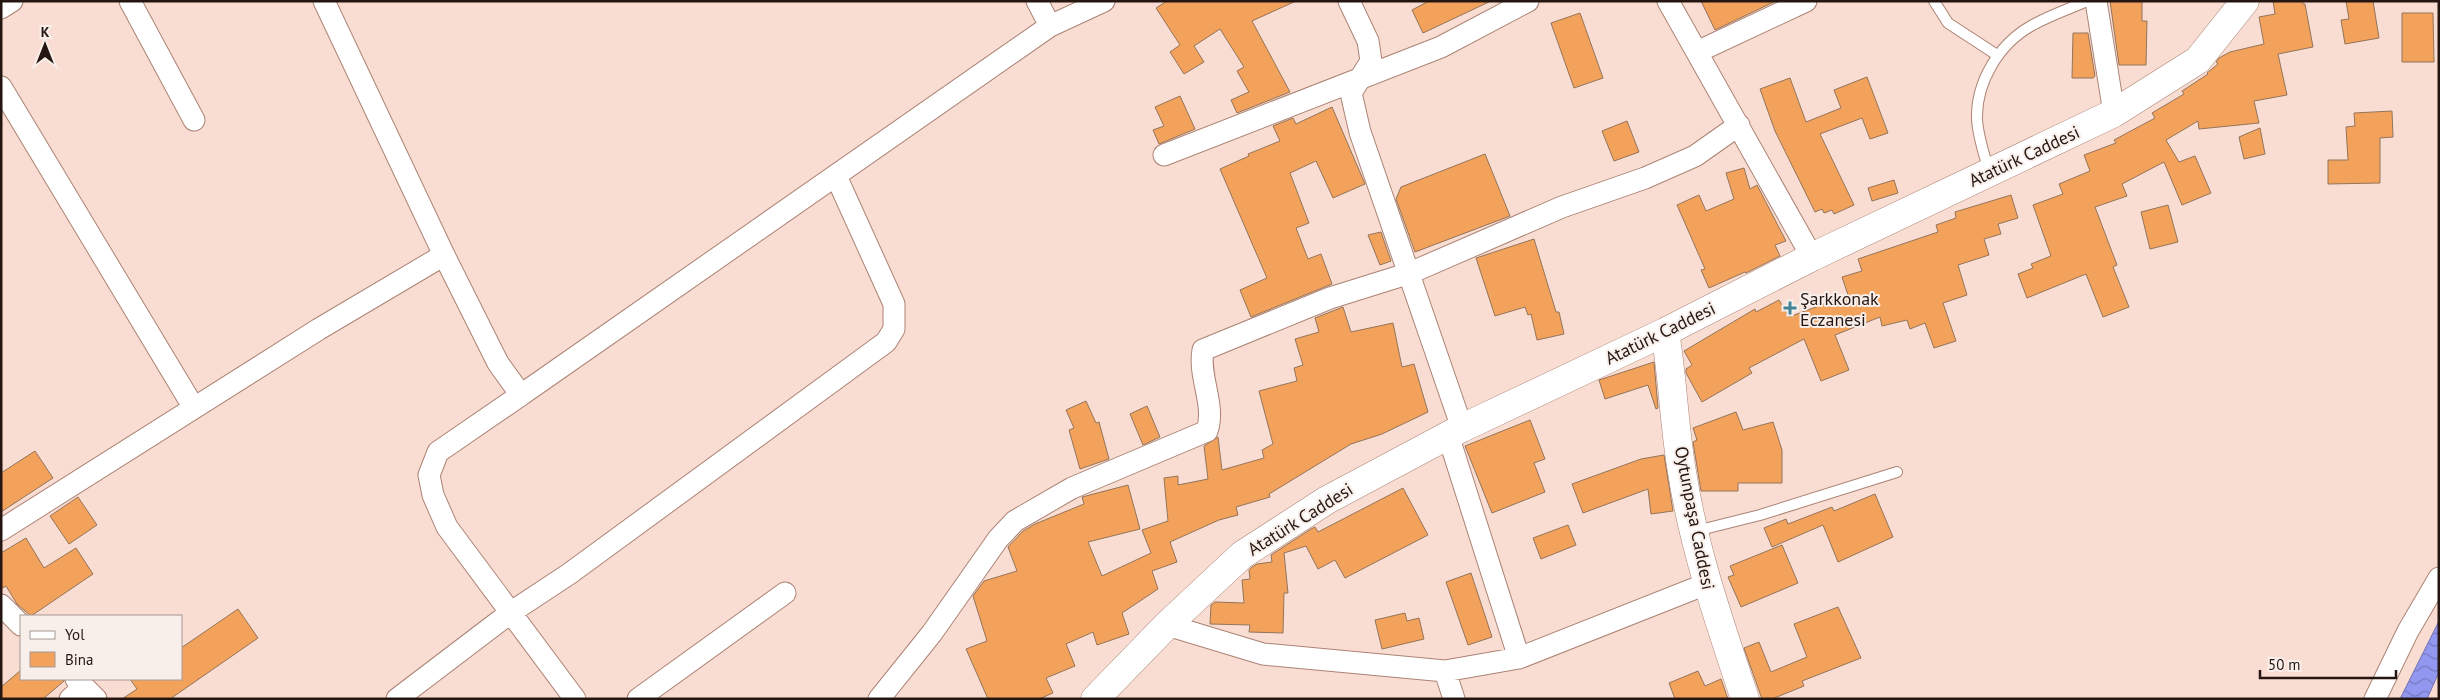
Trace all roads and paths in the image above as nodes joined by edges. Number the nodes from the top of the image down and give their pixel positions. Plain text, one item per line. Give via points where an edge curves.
1 (12, 1) edge
2 (130, 1) edge
3 (324, 1) edge
4 (1038, 1) edge
5 (1104, 1) edge
6 (1349, 1) edge
7 (1528, 1) edge
8 (1668, 1) edge
9 (1806, 1) edge
10 (1934, 1) edge
11 (2087, 1) edge
12 (2096, 1) edge
13 (2245, 1) edge
14 (1, 8) edge
15 (1050, 26) junction
16 (1697, 52) junction
17 (1998, 55) junction
18 (1361, 77) junction
19 (1, 87) edge
20 (2114, 113) junction
21 (194, 120) dead end
22 (1739, 125) junction
23 (1164, 155) dead end
24 (1990, 172) junction
25 (836, 176) junction
26 (444, 255) junction
27 (1812, 256) junction
28 (1410, 273) junction
29 (1665, 332) junction
30 (521, 395) junction
31 (194, 408) junction
32 (1455, 432) junction
33 (1897, 472) dead end
34 (1, 530) edge
35 (1695, 531) junction
36 (2439, 578) edge
37 (1706, 584) junction
38 (785, 593) dead end
39 (1, 605) edge
40 (510, 613) junction
41 (20, 624) edge
42 (1167, 625) junction
43 (1519, 658) junction
44 (1446, 671) junction
45 (398, 699) edge
46 (575, 699) edge
47 (638, 699) edge
48 (880, 699) edge
49 (1095, 699) edge
50 (1454, 699) edge
51 (1745, 699) edge
52 (2375, 699) edge

1 - 14 street
2 - 21 street
3 - 26 street
4 - 15 street
5 - 15 street
6 - 18 street via 1368,41 1371,61
7 - 18 street via 1441,47
8 - 16 street
9 - 16 street
10 - 17 lane via 1948,23
11 - 17 lane via 2031,26 2013,38
12 - 20 street
13 - 20 main road, Atatürk Caddesi via 2198,60
15 - 25 street
16 - 22 street
17 - 24 lane via 1982,84 1977,117 1981,146
18 - 23 street
18 - 28 street via 1351,93 1360,132
19 - 31 street
20 - 24 main road, Atatürk Caddesi
22 - 27 street
22 - 28 street via 1695,156 1646,178 1562,207
24 - 27 main road, Atatürk Caddesi
25 - 30 street
25 - 40 street via 894,304 896,320 890,336 569,574
26 - 30 street via 498,363
26 - 31 street
27 - 29 main road, Atatürk Caddesi
28 - 32 street
28 - 48 street via 1330,298 1203,350 1201,361 1211,420 1207,431 1072,488 1015,521 998,539 932,633
29 - 32 main road, Atatürk Caddesi
29 - 35 main road, Oytunpaşa Caddesi via 1682,472
30 - 40 street via 438,452 429,475 447,527
31 - 34 street
32 - 42 main road, Atatürk Caddesi via 1327,500 1242,555
32 - 43 street
33 - 35 lane via 1760,515
35 - 37 main road, Oytunpaşa Caddesi
36 - 52 street via 2408,631
37 - 43 street
37 - 51 main road, Oytunpaşa Caddesi
38 - 47 street
39 - 41 street
40 - 45 street
40 - 46 street
42 - 44 street via 1264,654
42 - 49 main road, Atatürk Caddesi
43 - 44 street
44 - 50 street

